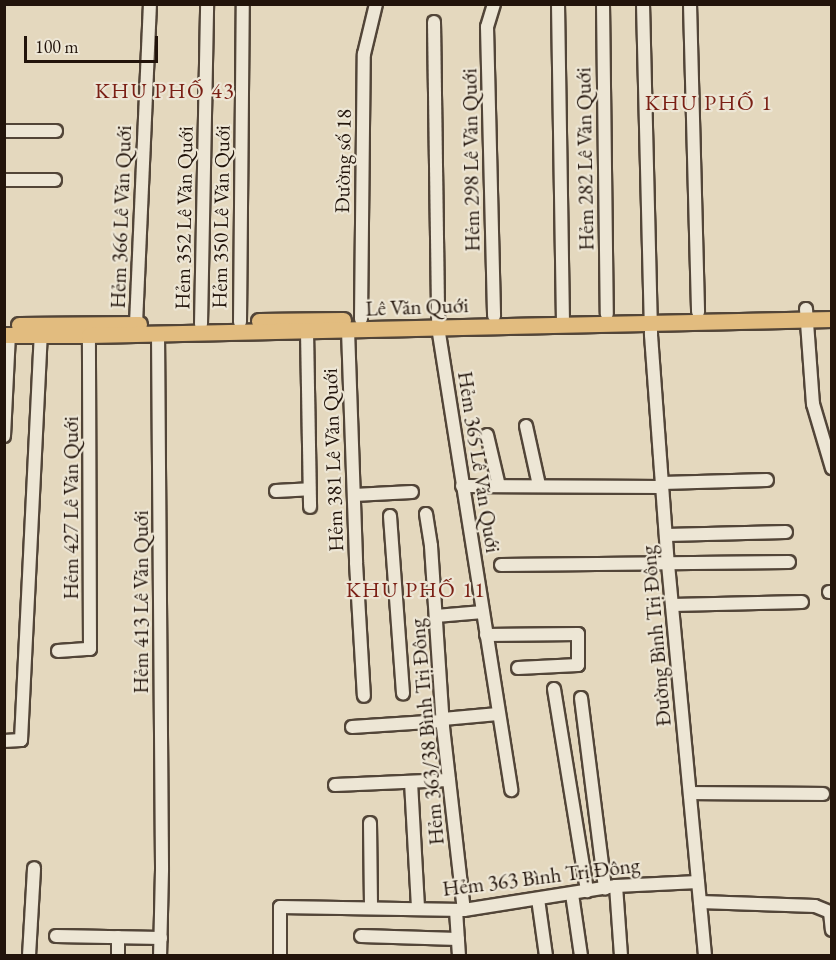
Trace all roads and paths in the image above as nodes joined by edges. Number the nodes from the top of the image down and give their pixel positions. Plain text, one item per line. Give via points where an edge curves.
1 (150, 4) edge
2 (207, 4) edge
3 (243, 4) edge
4 (376, 4) edge
5 (494, 4) edge
6 (558, 4) edge
7 (603, 4) edge
8 (643, 4) edge
9 (690, 4) edge
10 (434, 22) dead end
11 (4, 131) edge
12 (56, 131) dead end
13 (4, 180) edge
14 (55, 180) dead end
15 (831, 309) edge
16 (698, 312) junction
17 (607, 314) junction
18 (807, 314) junction
19 (494, 316) junction
20 (650, 318) junction
21 (361, 319) junction
22 (563, 319) junction
23 (831, 319) edge
24 (437, 322) junction
25 (136, 324) junction
26 (201, 324) junction
27 (240, 327) junction
28 (67, 329) junction
29 (348, 330) junction
30 (6, 331) edge
31 (307, 331) junction
32 (158, 333) junction
33 (41, 335) junction
34 (89, 335) junction
35 (526, 426) dead end
36 (487, 435) dead end
37 (4, 436) edge
38 (831, 468) edge
39 (767, 480) dead end
40 (539, 485) junction
41 (662, 485) junction
42 (462, 486) junction
43 (500, 486) junction
44 (309, 489) junction
45 (276, 491) dead end
46 (412, 492) dead end
47 (354, 495) junction
48 (310, 507) dead end
49 (426, 514) dead end
50 (390, 516) dead end
51 (786, 532) dead end
52 (666, 535) junction
53 (789, 562) dead end
54 (668, 564) junction
55 (501, 565) dead end
56 (802, 602) dead end
57 (672, 605) junction
58 (483, 612) junction
59 (436, 616) junction
60 (486, 635) junction
61 (58, 651) dead end
62 (518, 668) dead end
63 (554, 689) dead end
64 (403, 693) dead end
65 (364, 696) dead end
66 (581, 698) dead end
67 (498, 714) junction
68 (443, 720) junction
69 (352, 727) dead end
70 (4, 741) edge
71 (449, 780) junction
72 (411, 782) junction
73 (335, 785) dead end
74 (511, 790) dead end
75 (690, 793) junction
76 (823, 794) dead end
77 (370, 823) dead end
78 (34, 868) dead end
79 (698, 882) junction
80 (611, 887) junction
81 (587, 891) junction
82 (572, 894) junction
83 (538, 898) junction
84 (700, 902) junction
85 (371, 908) junction
86 (418, 909) junction
87 (460, 910) junction
88 (831, 930) edge
89 (56, 936) dead end
90 (361, 936) dead end
91 (118, 937) junction
92 (161, 938) junction
93 (458, 939) junction
94 (29, 956) edge
95 (118, 956) edge
96 (160, 956) edge
97 (280, 956) edge
98 (459, 956) edge
99 (546, 956) edge
100 (580, 956) edge
101 (621, 956) edge
102 (705, 956) edge

1 - 25 street, Hẻm 366 Lê Văn Quới
2 - 26 street, Hẻm 352 Lê Văn Quới
3 - 27 street, Hẻm 350 Lê Văn Quới
4 - 21 street, Đường số 18 via 364,54
5 - 19 street, Hẻm 298 Lê Văn Quới via 487,27
6 - 22 street
7 - 17 street, Hẻm 282 Lê Văn Quới
8 - 20 street, Đường Bình Trị Đông
9 - 16 street
10 - 24 street, Hẻm 365 Lê Văn Quới
11 - 12 street
13 - 14 street
15 - 18 main road, Lê Văn Quới
16 - 18 main road, Lê Văn Quới
16 - 20 main road, Lê Văn Quới
17 - 20 main road, Lê Văn Quới
17 - 22 main road, Lê Văn Quới
18 - 20 main road, Lê Văn Quới
18 - 23 main road, Lê Văn Quới
18 - 38 street via 813,404
19 - 22 main road, Lê Văn Quới
19 - 24 main road, Lê Văn Quới
20 - 22 main road, Lê Văn Quới
20 - 41 street, Đường Bình Trị Đông
21 - 24 main road, Lê Văn Quới
21 - 27 main road, Lê Văn Quới
22 - 24 main road, Lê Văn Quới
24 - 29 main road, Lê Văn Quới
24 - 42 street, Hẻm 365 Lê Văn Quới
25 - 26 main road, Lê Văn Quới
25 - 28 main road, Lê Văn Quới
26 - 27 main road, Lê Văn Quới
27 - 31 main road, Lê Văn Quới
27 - 32 main road, Lê Văn Quới
28 - 30 main road, Lê Văn Quới
28 - 33 main road, Lê Văn Quới
28 - 34 main road, Lê Văn Quới
29 - 31 main road, Lê Văn Quới
29 - 47 street, Hẻm 381 Lê Văn Quới
30 - 33 main road, Lê Văn Quới
30 - 37 street
31 - 44 street
32 - 34 main road, Lê Văn Quới
32 - 92 street, Hẻm 413 Lê Văn Quới
33 - 70 street via 21,740
34 - 61 street, Hẻm 427 Lê Văn Quới via 90,649
35 - 40 street
36 - 43 street
39 - 41 street
40 - 41 street
40 - 43 street
41 - 52 street, Đường Bình Trị Đông
42 - 43 street
42 - 58 street, Hẻm 365 Lê Văn Quới
44 - 45 street
44 - 48 street
46 - 47 street
47 - 65 street, Hẻm 381 Lê Văn Quới
49 - 59 street, Hẻm 363/38 Bình Trị Đông
50 - 64 street
51 - 52 street
52 - 54 street, Đường Bình Trị Đông
53 - 54 street
54 - 55 street
54 - 57 street, Đường Bình Trị Đông
56 - 57 street
57 - 75 street, Đường Bình Trị Đông
58 - 59 street
58 - 60 street, Hẻm 365 Lê Văn Quới
59 - 68 street, Hẻm 363/38 Bình Trị Đông
60 - 62 street via 578,634 578,665
60 - 67 street, Hẻm 365 Lê Văn Quới
63 - 81 street
66 - 80 street
67 - 68 street
67 - 74 street, Hẻm 365 Lê Văn Quới
68 - 69 street
68 - 71 street, Hẻm 363/38 Bình Trị Đông
71 - 72 street
71 - 87 street, Hẻm 363/38 Bình Trị Đông
72 - 73 street
72 - 86 street
75 - 76 street
75 - 79 street, Đường Bình Trị Đông
77 - 85 street
78 - 94 street
79 - 80 street, Hẻm 363 Bình Trị Đông
79 - 84 street, Đường Bình Trị Đông
80 - 81 street, Hẻm 363 Bình Trị Đông
80 - 101 street
81 - 82 street, Hẻm 363 Bình Trị Đông
82 - 83 street, Hẻm 363 Bình Trị Đông
82 - 100 street
83 - 87 street, Hẻm 363 Bình Trị Đông
83 - 99 street
84 - 88 street via 815,906 830,912
84 - 102 street, Đường Bình Trị Đông
85 - 86 street, Hẻm 363 Bình Trị Đông
85 - 97 street, Hẻm 363 Bình Trị Đông via 280,907
86 - 87 street, Hẻm 363 Bình Trị Đông
87 - 93 street, Hẻm 363/38 Bình Trị Đông
89 - 91 street
90 - 93 street
91 - 92 street
91 - 95 street
92 - 96 street, Hẻm 413 Lê Văn Quới
93 - 98 street, Hẻm 363/38 Bình Trị Đông

